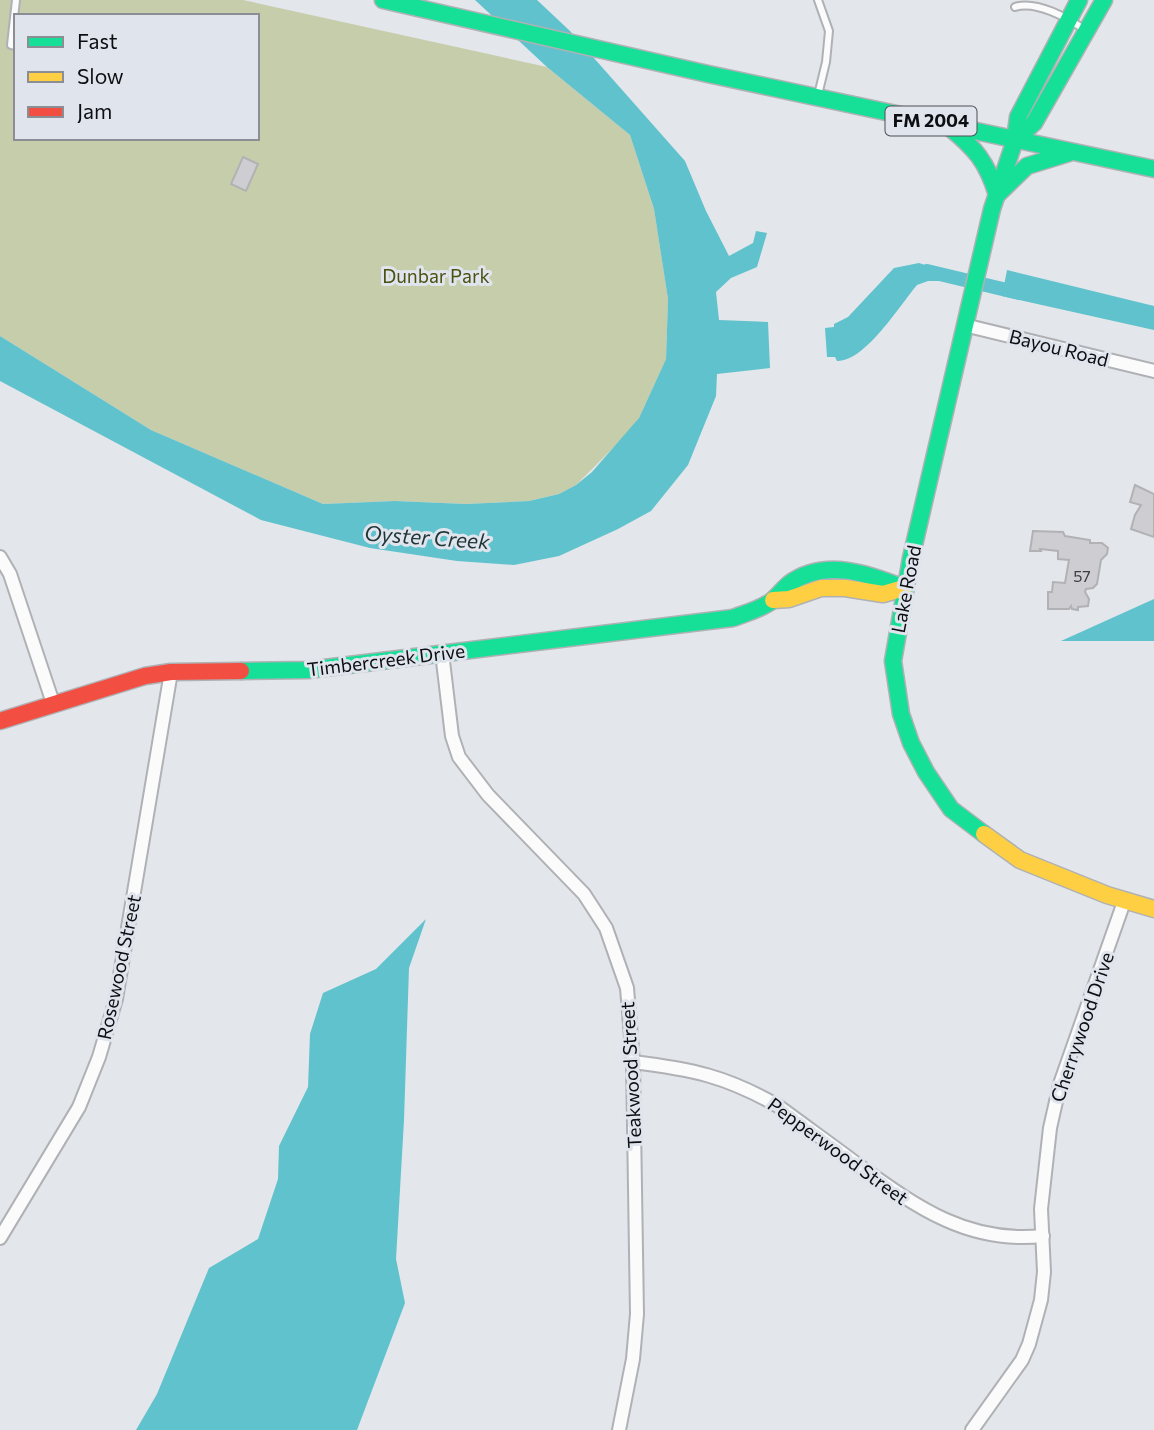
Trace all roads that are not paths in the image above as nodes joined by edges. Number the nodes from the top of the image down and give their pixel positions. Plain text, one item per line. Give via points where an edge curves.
1 (383, 0) edge
2 (818, 0) edge
3 (1079, 0) edge
4 (1104, 0) edge
5 (1015, 7) dead end
6 (14, 18) edge
7 (1068, 18) junction
8 (1087, 31) junction
9 (14, 46) edge
10 (818, 97) junction
11 (946, 125) junction
12 (1015, 140) junction
13 (1074, 152) junction
14 (1154, 169) edge
15 (997, 195) junction
16 (966, 317) junction
17 (1154, 371) edge
18 (0, 557) edge
19 (904, 587) junction
20 (442, 653) junction
21 (171, 672) junction
22 (53, 703) junction
23 (0, 721) edge
24 (1125, 900) junction
25 (1154, 909) edge
26 (633, 1062) junction
27 (1043, 1236) junction
28 (0, 1238) edge
29 (619, 1430) edge
30 (972, 1430) edge

1 - 10 street, FM 2004 / FM 2004
2 - 10 lane via 829,31
3 - 7 street, Lake Road
4 - 8 street, Lake Road
5 - 7 lane via 1034,3
6 - 9 lane
7 - 8 lane
7 - 12 street, Lake Road via 1017,117
8 - 12 street, Lake Road via 1034,123
10 - 11 street, FM 2004 / FM 2004
11 - 12 street, FM 2004 / FM 2004
11 - 15 street via 978,150
12 - 13 street, FM 2004 / FM 2004
12 - 15 street, Lake Road
13 - 14 street, FM 2004 / FM 2004
13 - 15 street via 1027,166
15 - 16 street, Lake Road
16 - 17 street, Bayou Road
16 - 19 street, Lake Road
18 - 22 street via 10,574
19 - 20 street, Timbercreek Drive via 853,571 817,570 788,584 773,600 733,618
19 - 24 street, Lake Road via 893,662 901,714 926,772 951,809 1020,860
20 - 21 street, Timbercreek Drive via 308,670
20 - 26 street, Teakwood Street via 452,736 459,757 488,795 583,894 606,928 627,988
21 - 22 street, Timbercreek Drive
21 - 28 street, Rosewood Street via 116,999 99,1057 79,1107
22 - 23 street, Timbercreek Drive
24 - 25 street, Lake Road
24 - 27 street, Cherrywood Drive via 1060,1084 1044,1173
26 - 27 street, Pepperwood Street via 695,1070 758,1094 933,1215 998,1236
26 - 29 street, Teakwood Street via 637,1314
27 - 30 street, Cherrywood Drive via 1041,1300 1029,1344

